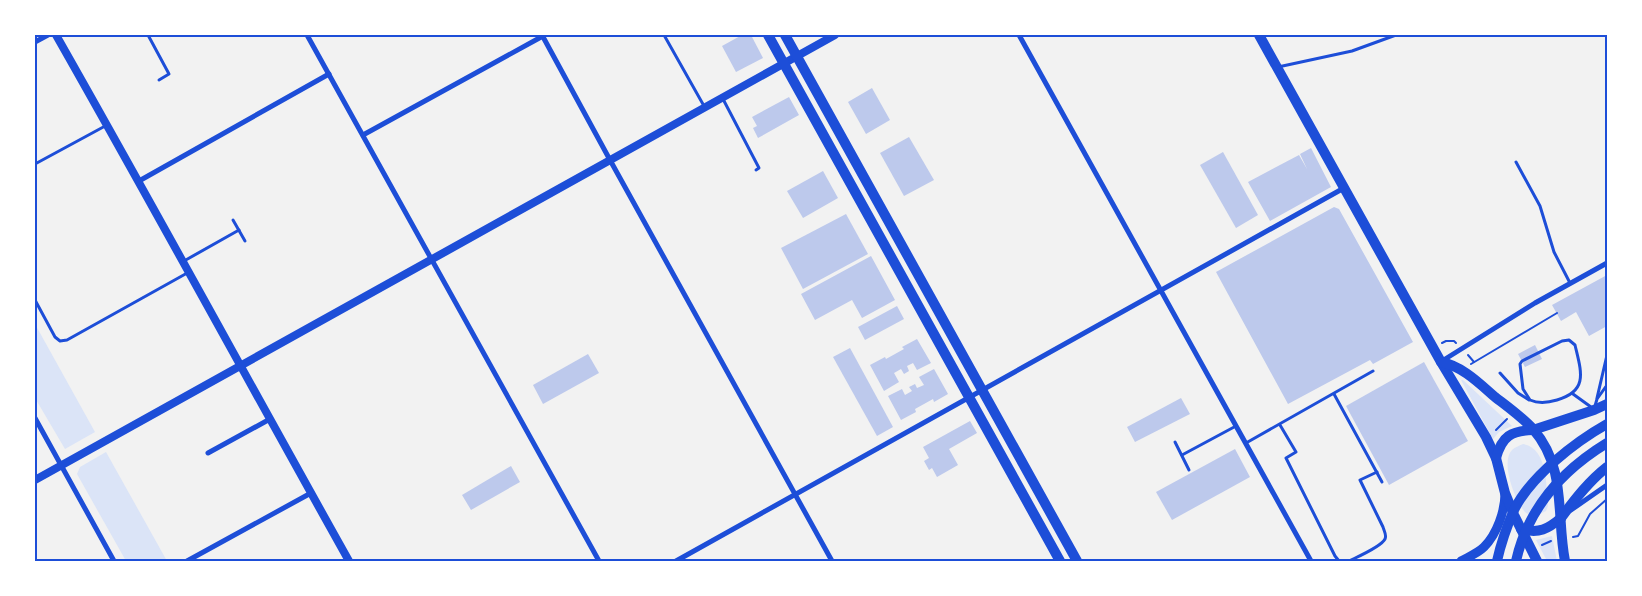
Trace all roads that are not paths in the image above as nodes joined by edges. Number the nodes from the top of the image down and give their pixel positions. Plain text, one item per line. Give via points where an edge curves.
1 (48, 35) edge
2 (56, 35) edge
3 (148, 35) edge
4 (307, 35) edge
5 (664, 35) edge
6 (768, 35) edge
7 (785, 35) edge
8 (836, 35) edge
9 (1020, 35) edge
10 (1260, 35) edge
11 (1396, 35) edge
12 (543, 36) edge
13 (35, 42) edge
14 (796, 56) junction
15 (784, 63) junction
16 (1277, 67) junction
17 (328, 74) junction
18 (159, 80) dead end
19 (722, 98) junction
20 (705, 108) junction
21 (107, 125) junction
22 (363, 135) junction
23 (610, 160) junction
24 (1516, 162) dead end
25 (35, 164) edge
26 (756, 170) dead end
27 (138, 181) junction
28 (1344, 188) junction
29 (233, 220) dead end
30 (239, 230) junction
31 (245, 241) dead end
32 (432, 260) junction
33 (184, 261) junction
34 (1607, 263) edge
35 (190, 272) junction
36 (1570, 283) junction
37 (1161, 290) junction
38 (35, 300) edge
39 (1607, 354) edge
40 (1441, 362) junction
41 (240, 365) junction
42 (1373, 372) dead end
43 (1500, 373) dead end
44 (1607, 385) edge
45 (983, 390) junction
46 (1334, 394) junction
47 (1573, 394) junction
48 (970, 397) junction
49 (1597, 399) junction
50 (1530, 400) junction
51 (1607, 404) edge
52 (1594, 410) junction
53 (35, 418) edge
54 (270, 419) junction
55 (1280, 424) junction
56 (1607, 424) edge
57 (1236, 426) junction
58 (1533, 430) junction
59 (1175, 442) dead end
60 (1246, 443) junction
61 (1607, 444) edge
62 (208, 453) dead end
63 (1182, 455) junction
64 (1496, 458) junction
65 (61, 465) junction
66 (1607, 467) edge
67 (1190, 470) dead end
68 (1377, 472) junction
69 (35, 480) edge
70 (1382, 482) dead end
71 (1607, 485) edge
72 (1505, 492) junction
73 (311, 493) junction
74 (795, 494) junction
75 (1561, 518) junction
76 (1521, 529) junction
77 (114, 561) edge
78 (187, 561) edge
79 (349, 561) edge
80 (600, 561) edge
81 (676, 561) edge
82 (832, 561) edge
83 (1060, 561) edge
84 (1077, 561) edge
85 (1311, 561) edge
86 (1340, 561) edge
87 (1349, 561) edge
88 (1460, 561) edge
89 (1497, 561) edge
90 (1516, 561) edge
91 (1538, 561) edge
92 (1565, 561) edge

1 - 13 street
2 - 21 street
3 - 18 lane via 169,74
4 - 17 street
5 - 20 lane
6 - 15 main road
7 - 14 main road
8 - 14 street
9 - 37 street
10 - 16 main road
11 - 16 lane via 1352,51
12 - 22 street
12 - 23 street
14 - 15 street
14 - 45 main road
15 - 19 street
15 - 48 main road
16 - 28 main road
17 - 22 street
17 - 27 street
19 - 20 street
19 - 26 lane via 759,168
20 - 23 street
21 - 25 lane
21 - 27 street
22 - 32 street
23 - 32 street
23 - 74 street
24 - 36 lane via 1540,206 1554,252
27 - 33 street
28 - 37 street
28 - 40 main road
29 - 30 lane
30 - 31 lane
30 - 33 lane
32 - 41 street
32 - 80 street
33 - 35 street
34 - 36 street
35 - 38 lane via 68,340 60,341 55,337
35 - 41 street
36 - 40 street
37 - 45 street
37 - 57 street
39 - 49 lane
40 - 58 main road via 1461,370
40 - 64 main road
41 - 54 street
41 - 65 street
42 - 46 lane
43 - 50 lane via 1518,393
44 - 49 lane
45 - 48 street
45 - 84 main road
46 - 55 lane
46 - 68 lane
47 - 50 lane via 1542,403
47 - 50 lane via 1579,385 1580,366 1576,345 1565,340 1520,364 1524,389
47 - 52 lane
48 - 74 street
48 - 83 main road
49 - 52 lane
51 - 52 main road
52 - 58 main road
53 - 65 street
54 - 62 street
54 - 73 street
55 - 60 lane
55 - 86 lane via 1296,452 1286,458
56 - 89 main road via 1575,444 1533,484 1515,508
57 - 60 street
57 - 63 lane
58 - 64 main road via 1512,434 1505,439
58 - 75 main road via 1553,461
59 - 63 lane
60 - 85 street
61 - 90 main road via 1581,461 1546,496 1531,517
63 - 67 lane
64 - 72 main road
65 - 69 street
65 - 77 street
66 - 75 main road via 1576,497
68 - 70 lane
68 - 87 lane via 1360,480 1386,534 1385,539
71 - 75 street
72 - 76 main road
72 - 88 main road via 1501,517 1488,542
73 - 78 street
73 - 79 street
74 - 81 street
74 - 82 street
75 - 76 main road via 1540,531
75 - 92 main road
76 - 91 main road

